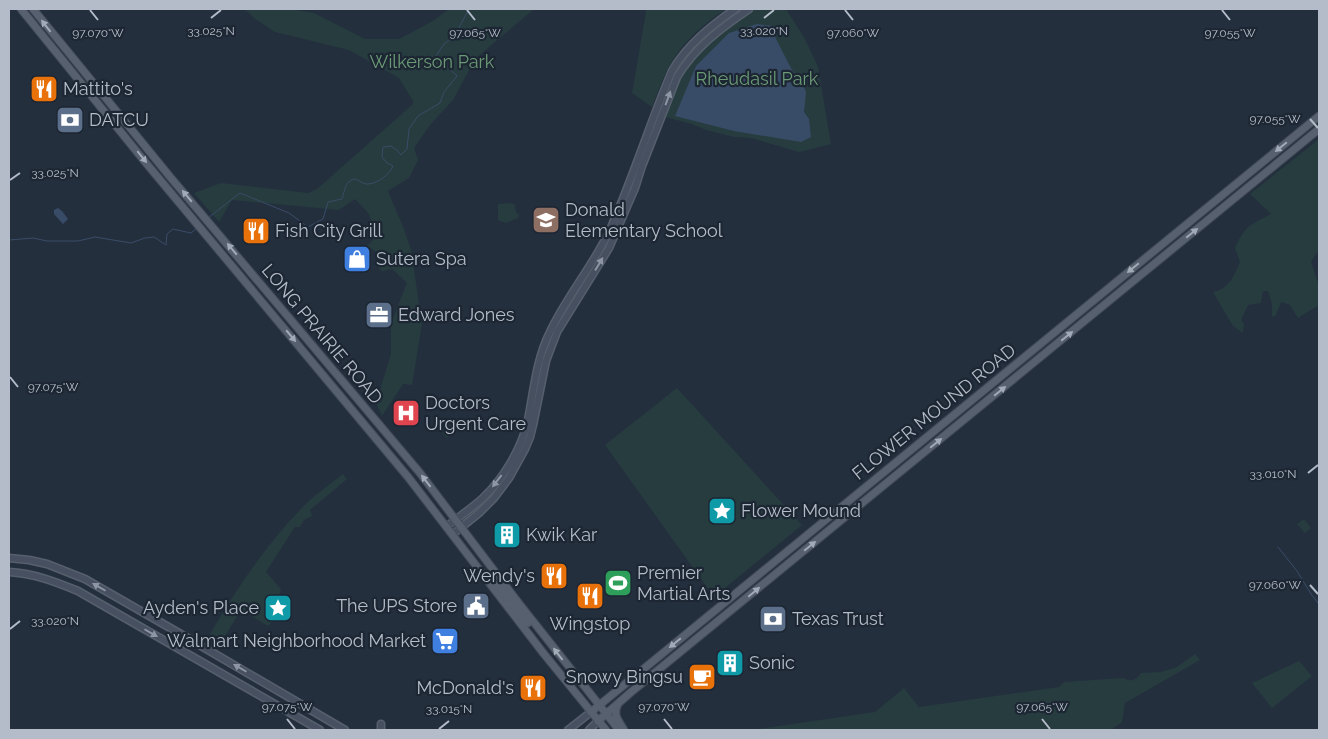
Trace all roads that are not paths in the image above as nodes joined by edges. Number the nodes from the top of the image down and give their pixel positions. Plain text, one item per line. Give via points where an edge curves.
1 (21, 9) edge
2 (33, 9) edge
3 (735, 9) edge
4 (749, 9) edge
5 (1319, 116) edge
6 (1319, 129) edge
7 (627, 197) junction
8 (527, 435) junction
9 (455, 520) junction
10 (447, 526) junction
11 (461, 528) junction
12 (453, 534) junction
13 (9, 558) edge
14 (9, 572) edge
15 (485, 576) junction
16 (517, 602) junction
17 (506, 604) junction
18 (702, 622) junction
19 (709, 630) junction
20 (547, 639) junction
21 (618, 703) junction
22 (599, 705) junction
23 (591, 712) junction
24 (606, 714) junction
25 (598, 721) junction
26 (320, 730) edge
27 (345, 730) edge
28 (568, 730) edge
29 (588, 730) edge
30 (606, 730) edge
31 (619, 730) edge
32 (624, 730) edge

1 -> 10 main road, LONG PRAIRIE ROAD
9 -> 2 main road, LONG PRAIRIE ROAD
3 - 7 main road via 703,34 677,62
7 -> 4 main road via 682,68 702,44
5 -> 18 main road, FLOWER MOUND ROAD
19 -> 6 main road, FLOWER MOUND ROAD
7 - 8 main road via 550,332 535,379
8 -> 9 main road via 485,496
8 - 11 main road via 510,478 484,509
9 - 10 main road
9 - 11 main road, LONG PRAIRIE ROAD
10 - 12 main road, LONG PRAIRIE ROAD
11 - 12 main road
11 - 16 main road, LONG PRAIRIE ROAD
12 - 15 main road, LONG PRAIRIE ROAD
27 -> 13 main road via 85,579 47,564
14 -> 26 main road via 38,577 78,591
15 - 16 main road via 492,578 510,600
15 - 17 main road, LONG PRAIRIE ROAD
16 - 20 main road, LONG PRAIRIE ROAD
17 - 20 main road via 514,606 536,633
17 - 23 main road, LONG PRAIRIE ROAD
18 - 19 main road
18 -> 22 main road, FLOWER MOUND ROAD
19 - 21 main road, FLOWER MOUND ROAD
22 -> 20 main road, LONG PRAIRIE ROAD
21 - 24 main road, FLOWER MOUND ROAD
21 - 32 main road via 615,714
22 - 23 main road, FLOWER MOUND ROAD
22 - 24 main road, LONG PRAIRIE ROAD
23 - 25 main road, LONG PRAIRIE ROAD
23 - 28 main road, FLOWER MOUND ROAD
24 - 25 main road, FLOWER MOUND ROAD
24 - 31 main road, LONG PRAIRIE ROAD
25 - 29 main road, FLOWER MOUND ROAD
25 - 30 main road, LONG PRAIRIE ROAD

